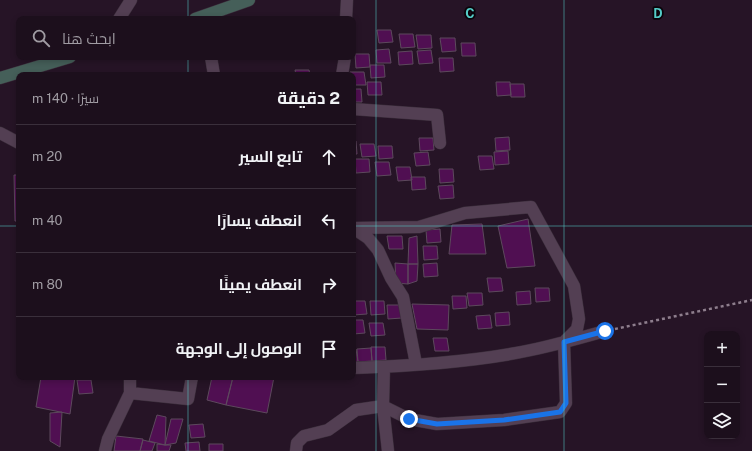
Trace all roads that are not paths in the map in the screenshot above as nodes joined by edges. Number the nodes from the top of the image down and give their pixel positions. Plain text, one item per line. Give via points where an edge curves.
1 (131, 0) edge
2 (249, 0) edge
3 (347, 0) edge
4 (120, 16) edge
5 (206, 16) edge
6 (346, 16) edge
7 (60, 60) edge
8 (212, 60) edge
9 (344, 60) edge
10 (20, 72) edge
11 (214, 72) edge
12 (342, 72) edge
13 (16, 73) edge
14 (0, 78) edge
15 (356, 109) edge
16 (0, 133) edge
17 (16, 141) edge
18 (440, 143) dead end
19 (356, 228) edge
20 (356, 230) edge
21 (605, 331) road end
22 (564, 342) junction
23 (416, 364) junction
24 (384, 367) junction
25 (356, 368) edge
26 (130, 380) edge
27 (191, 380) edge
28 (130, 393) junction
29 (383, 406) junction
30 (104, 451) edge
31 (296, 451) edge
32 (388, 451) edge

1 - 4 street
2 - 5 main road
3 - 6 street
7 - 10 main road
8 - 11 street
9 - 12 street
13 - 14 main road
15 - 18 street via 437,115
16 - 17 street
19 - 22 street via 419,227 464,213 531,207 574,286 579,319 577,330
20 - 23 street via 368,238 378,250 390,278 402,297
21 - 22 street
22 - 23 street via 495,356
22 - 29 street via 566,403 560,412 504,420 437,424 409,419
23 - 24 street
24 - 25 street
24 - 29 street
26 - 28 street
27 - 28 street via 188,400
28 - 30 street
29 - 31 street via 356,410 328,430 304,436 297,443
29 - 32 street

